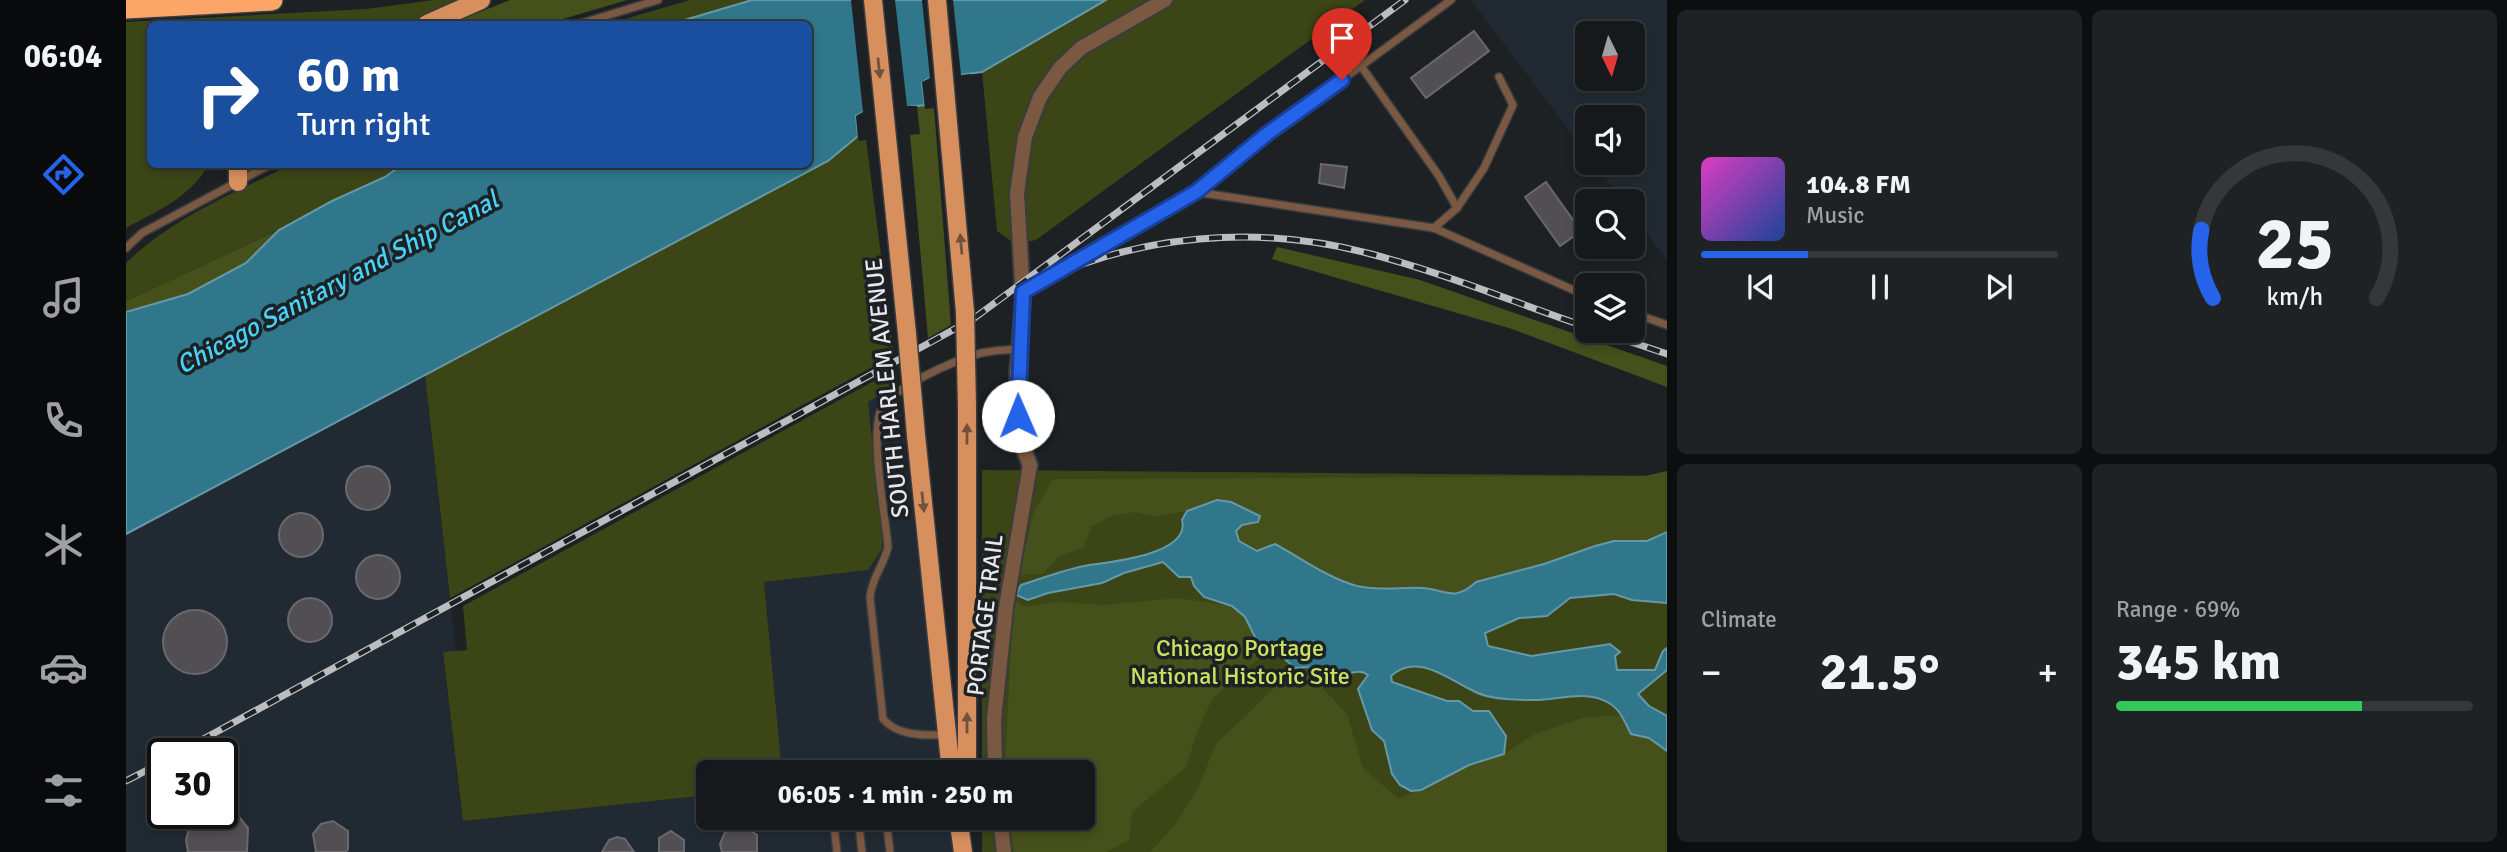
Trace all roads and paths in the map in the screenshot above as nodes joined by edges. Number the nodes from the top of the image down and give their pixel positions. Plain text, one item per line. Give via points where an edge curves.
1 (272, 0) edge
2 (481, 0) edge
3 (658, 0) edge
4 (873, 0) edge
5 (937, 0) edge
6 (1165, 0) edge
7 (1451, 0) edge
8 (126, 8) edge
9 (434, 21) edge
10 (589, 21) edge
11 (1361, 66) junction
12 (1499, 77) dead end
13 (256, 168) edge
14 (238, 173) edge
15 (1196, 192) junction
16 (1457, 208) junction
17 (1434, 228) junction
18 (126, 248) edge
19 (1575, 291) edge
20 (1023, 292) junction
21 (1645, 317) edge
22 (1667, 325) edge
23 (1019, 349) junction
24 (947, 735) junction
25 (950, 760) edge
26 (967, 760) edge
27 (995, 760) edge
28 (834, 830) edge
29 (860, 830) edge
30 (887, 830) edge
31 (960, 830) edge
32 (969, 830) edge
33 (1001, 830) edge
34 (837, 852) edge
35 (862, 852) edge
36 (890, 852) edge
37 (963, 852) edge
38 (970, 852) edge
39 (1004, 852) edge

1 - 8 highway
2 - 9 main road
3 - 10 lane
4 -> 24 main road, SOUTH HARLEM AVENUE, bridge
26 -> 5 main road, bridge via 962,252
6 - 20 street via 1082,48 1060,68 1040,97 1025,137 1017,193
7 - 11 lane
11 - 15 lane
11 - 16 lane
12 - 16 lane via 1513,105 1484,168
13 - 14 lane
14 - 18 lane via 142,233
15 - 17 lane
15 - 20 lane
16 - 17 lane
17 - 19 lane
20 - 23 street
21 - 22 lane
23 - 24 lane via 952,363 893,396 881,409 877,431 888,547 871,583 870,597 883,719 891,728 906,732
23 - 27 street, PORTAGE TRAIL via 1019,438 1030,465 1006,607 994,719
24 - 25 main road, SOUTH HARLEM AVENUE
28 - 34 lane
29 - 35 lane
30 - 36 lane
31 - 37 main road
32 - 38 main road
33 - 39 street

